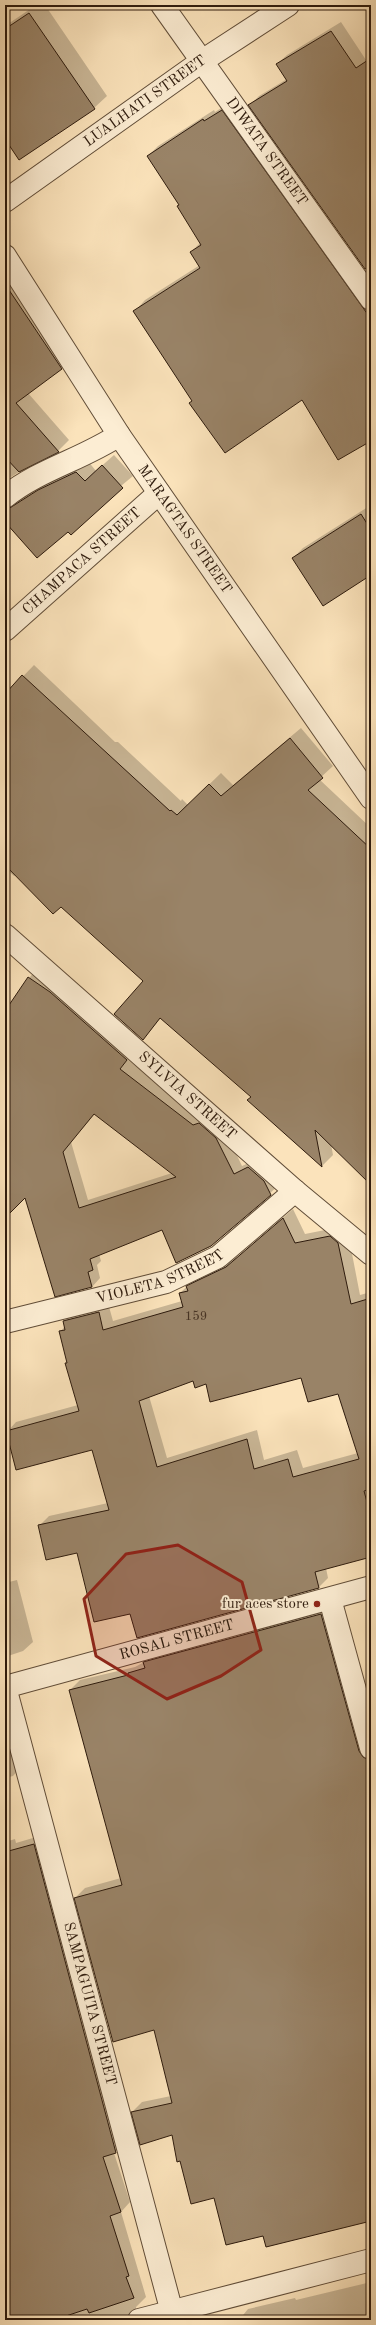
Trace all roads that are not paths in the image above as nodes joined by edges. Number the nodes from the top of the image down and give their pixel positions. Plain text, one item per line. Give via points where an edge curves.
1 (162, 5) edge
2 (288, 5) edge
3 (202, 61) junction
4 (5, 201) edge
5 (5, 256) edge
6 (371, 299) edge
7 (119, 435) junction
8 (159, 493) junction
9 (5, 497) edge
10 (5, 630) edge
11 (371, 798) edge
12 (5, 935) edge
13 (295, 1191) junction
14 (371, 1254) edge
15 (5, 1322) edge
16 (371, 1587) edge
17 (330, 1599) junction
18 (5, 1687) edge
19 (371, 1748) edge
20 (371, 2260) edge
21 (173, 2316) edge
22 (139, 2320) edge

1 - 3 street, DIWATA STREET
2 - 3 street, LUALHATI STREET
3 - 4 street, LUALHATI STREET
3 - 6 street, DIWATA STREET
5 - 7 street, MARAGTAS STREET
7 - 8 street, MARAGTAS STREET
7 - 9 street via 98,449 18,487
8 - 10 street, CHAMPACA STREET
8 - 11 street, MARAGTAS STREET
12 - 13 street, SYLVIA STREET
13 - 14 street, SYLVIA STREET
13 - 15 street, VIOLETA STREET via 218,1257 166,1282
16 - 17 street, ROSAL STREET
17 - 18 street, ROSAL STREET
17 - 19 street
18 - 21 street, SAMPAGUITA STREET
20 - 21 street
21 - 22 street

